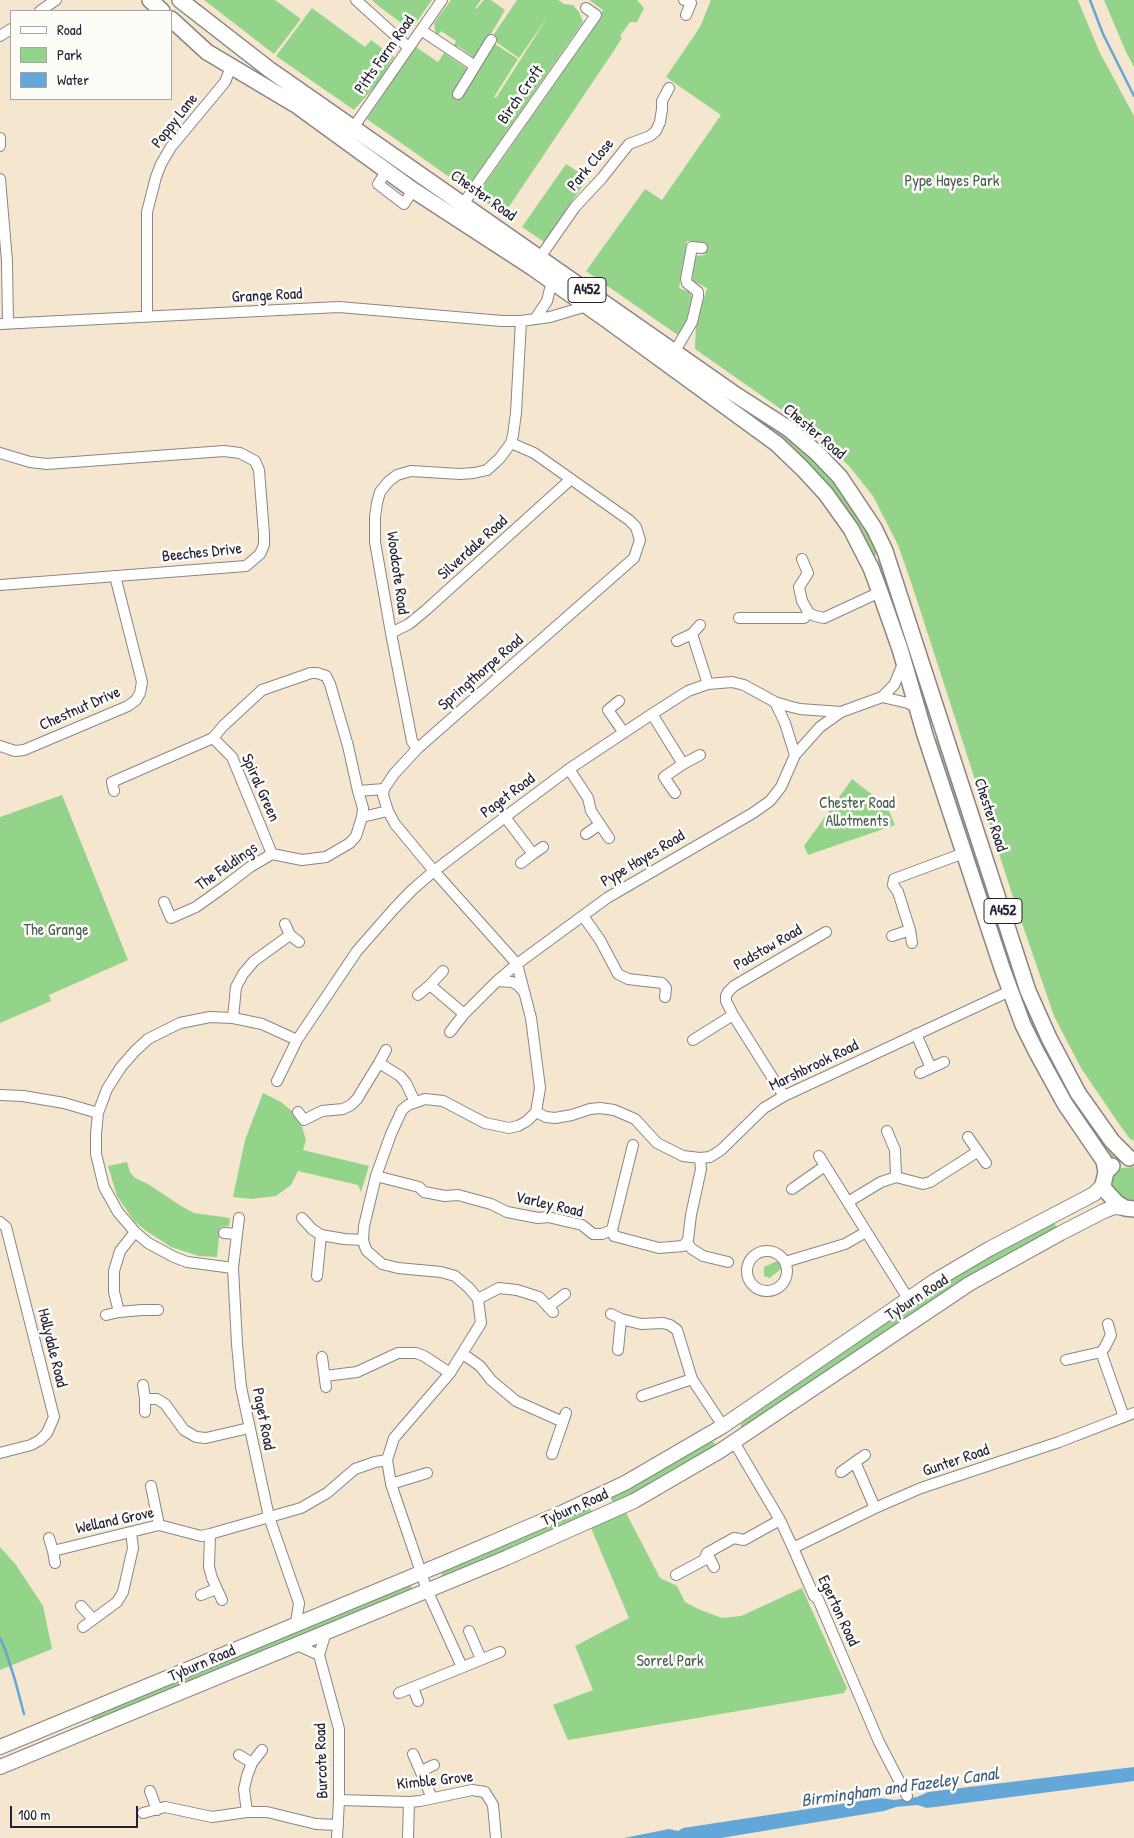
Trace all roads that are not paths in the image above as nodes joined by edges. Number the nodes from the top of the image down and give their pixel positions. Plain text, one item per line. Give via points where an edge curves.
1 (56, 0) edge
2 (150, 0) edge
3 (180, 0) edge
4 (356, 0) edge
5 (442, 0) edge
6 (684, 0) edge
7 (586, 8) dead end
8 (41, 10) edge
9 (161, 10) edge
10 (686, 15) dead end
11 (172, 20) edge
12 (212, 25) junction
13 (421, 30) junction
14 (492, 40) dead end
15 (197, 43) junction
16 (408, 47) junction
17 (475, 66) junction
18 (231, 67) junction
19 (280, 77) junction
20 (669, 88) dead end
21 (270, 89) junction
22 (458, 94) dead end
23 (353, 128) junction
24 (0, 138) edge
25 (0, 146) edge
26 (0, 179) edge
27 (463, 204) junction
28 (702, 248) dead end
29 (537, 263) junction
30 (552, 281) junction
31 (587, 306) junction
32 (611, 314) junction
33 (147, 317) junction
34 (535, 319) junction
35 (521, 321) junction
36 (4, 324) edge
37 (675, 351) junction
38 (750, 404) junction
39 (740, 418) junction
40 (511, 443) junction
41 (0, 453) edge
42 (571, 479) junction
43 (802, 559) dead end
44 (115, 576) junction
45 (0, 585) edge
46 (880, 592) junction
47 (809, 613) junction
48 (739, 618) dead end
49 (700, 626) dead end
50 (391, 633) junction
51 (692, 634) junction
52 (677, 641) dead end
53 (916, 644) junction
54 (902, 656) junction
55 (708, 684) junction
56 (882, 697) junction
57 (620, 702) dead end
58 (776, 702) junction
59 (917, 708) junction
60 (841, 712) junction
61 (652, 714) junction
62 (943, 729) junction
63 (624, 733) junction
64 (925, 734) junction
65 (214, 738) junction
66 (0, 746) edge
67 (418, 749) junction
68 (700, 755) dead end
69 (795, 755) junction
70 (683, 764) junction
71 (569, 769) junction
72 (384, 789) junction
73 (114, 791) dead end
74 (358, 791) junction
75 (675, 793) dead end
76 (388, 811) junction
77 (504, 817) junction
78 (362, 818) junction
79 (599, 825) junction
80 (586, 834) dead end
81 (609, 838) dead end
82 (543, 847) dead end
83 (964, 853) junction
84 (272, 854) junction
85 (533, 854) junction
86 (521, 863) dead end
87 (434, 871) junction
88 (164, 902) dead end
89 (582, 916) junction
90 (285, 924) dead end
91 (910, 930) junction
92 (826, 932) dead end
93 (290, 935) junction
94 (892, 936) dead end
95 (299, 942) dead end
96 (912, 943) dead end
97 (517, 964) junction
98 (443, 971) dead end
99 (497, 981) junction
100 (430, 985) junction
101 (1010, 991) junction
102 (525, 992) junction
103 (418, 995) dead end
104 (665, 996) dead end
105 (464, 1014) junction
106 (733, 1015) junction
107 (233, 1018) junction
108 (450, 1032) dead end
109 (916, 1034) junction
110 (297, 1040) junction
111 (693, 1040) dead end
112 (386, 1050) dead end
113 (944, 1062) dead end
114 (379, 1063) junction
115 (931, 1068) junction
116 (920, 1074) dead end
117 (277, 1081) dead end
118 (0, 1095) edge
119 (784, 1096) junction
120 (415, 1102) junction
121 (536, 1112) junction
122 (98, 1113) junction
123 (303, 1120) dead end
124 (887, 1131) dead end
125 (968, 1137) dead end
126 (633, 1145) dead end
127 (977, 1152) junction
128 (819, 1156) dead end
129 (700, 1158) junction
130 (1132, 1159) edge
131 (986, 1164) dead end
132 (825, 1166) junction
133 (376, 1176) junction
134 (896, 1177) junction
135 (1105, 1179) junction
136 (792, 1189) dead end
137 (848, 1202) junction
138 (1131, 1209) edge
139 (239, 1218) dead end
140 (302, 1218) dead end
141 (0, 1222) edge
142 (612, 1230) junction
143 (135, 1232) junction
144 (866, 1232) junction
145 (224, 1233) dead end
146 (237, 1234) junction
147 (321, 1235) junction
148 (687, 1242) junction
149 (364, 1243) junction
150 (728, 1262) dead end
151 (785, 1262) dead end
152 (233, 1268) junction
153 (317, 1276) dead end
154 (565, 1294) dead end
155 (478, 1299) junction
156 (909, 1300) junction
157 (158, 1310) dead end
158 (119, 1312) junction
159 (611, 1314) dead end
160 (106, 1315) dead end
161 (621, 1319) junction
162 (1108, 1324) dead end
163 (618, 1350) dead end
164 (1101, 1352) junction
165 (462, 1354) junction
166 (322, 1357) dead end
167 (1066, 1360) dead end
168 (450, 1374) junction
169 (325, 1376) junction
170 (692, 1380) junction
171 (143, 1385) dead end
172 (326, 1387) dead end
173 (642, 1396) dead end
174 (145, 1398) junction
175 (146, 1412) dead end
176 (1129, 1415) edge
177 (723, 1426) junction
178 (249, 1428) junction
179 (734, 1442) junction
180 (0, 1453) edge
181 (552, 1454) dead end
182 (865, 1455) dead end
183 (387, 1460) junction
184 (855, 1462) junction
185 (841, 1472) dead end
186 (428, 1473) dead end
187 (391, 1484) junction
188 (152, 1486) dead end
189 (875, 1508) junction
190 (269, 1517) junction
191 (780, 1520) junction
192 (159, 1525) junction
193 (131, 1532) junction
194 (210, 1534) junction
195 (49, 1538) dead end
196 (793, 1548) junction
197 (53, 1551) junction
198 (707, 1553) junction
199 (55, 1563) dead end
200 (714, 1567) dead end
201 (421, 1572) junction
202 (676, 1575) dead end
203 (216, 1589) junction
204 (427, 1590) junction
205 (201, 1596) dead end
206 (222, 1600) dead end
207 (300, 1603) junction
208 (81, 1606) dead end
209 (316, 1615) junction
210 (93, 1619) junction
211 (296, 1623) junction
212 (83, 1627) dead end
213 (469, 1631) dead end
214 (326, 1632) junction
215 (297, 1644) junction
216 (500, 1652) dead end
217 (319, 1655) junction
218 (480, 1659) junction
219 (462, 1667) junction
220 (413, 1688) junction
221 (399, 1693) dead end
222 (418, 1701) dead end
223 (0, 1747) edge
224 (262, 1750) dead end
225 (413, 1754) dead end
226 (239, 1755) dead end
227 (252, 1764) junction
228 (434, 1765) dead end
229 (0, 1766) edge
230 (421, 1771) junction
231 (150, 1791) dead end
232 (908, 1796) dead end
233 (432, 1798) junction
234 (340, 1800) junction
235 (409, 1802) junction
236 (157, 1810) junction
237 (246, 1812) junction
238 (143, 1813) dead end
239 (338, 1825) junction
240 (337, 1838) edge
241 (408, 1838) edge
242 (496, 1838) edge

1 - 8 street
2 - 9 highway
3 - 12 highway, Chester Road / A452
4 - 16 street
5 - 13 street, Pitts Farm Road
6 - 10 street via 690,4
7 - 27 street, Birch Croft via 596,15
11 - 15 highway, Chester Road / A452
12 - 15 highway
12 - 19 highway, Chester Road / A452
13 - 16 street, Pitts Farm Road
13 - 17 street
14 - 17 street
15 - 18 highway, Chester Road / A452
16 - 23 street, Pitts Farm Road
17 - 22 street
18 - 21 highway, Chester Road / A452
18 - 33 street, Poppy Lane via 224,82 161,164 147,212
19 - 21 highway
19 - 23 highway, Chester Road / A452
20 - 29 street, Park Close via 662,101 656,130 650,136 629,144 576,207
21 - 29 highway, Chester Road / A452 via 413,190
23 - 27 highway, Chester Road / A452
24 - 25 street
26 - 36 street via 7,261
27 - 29 highway, Chester Road / A452
28 - 37 street via 692,247 686,279 698,292 698,297 692,322
29 - 30 highway, Chester Road / A452
29 - 32 highway, Chester Road / A452
30 - 31 highway, Chester Road / A452
30 - 34 street via 547,301
31 - 32 highway, Chester Road / A452
31 - 34 street, Grange Road
32 - 37 highway, Chester Road / A452
32 - 39 highway, Chester Road / A452
33 - 35 street, Grange Road via 339,307
33 - 36 street, Grange Road
34 - 35 street, Grange Road
35 - 40 street, Woodcote Road via 516,413
37 - 38 highway, Chester Road / A452
38 - 39 highway
38 - 53 highway, Chester Road / A452 via 789,429 840,477 874,528 885,552
39 - 46 highway, Chester Road / A452 via 777,444 826,494 851,529
40 - 42 street, Springthorpe Road
40 - 50 street, Woodcote Road via 487,470 460,474 411,471 397,474 380,492 375,517 376,542
41 - 44 street, Beeches Drive via 47,464 224,451 240,453 255,461 259,470 264,545 254,561 239,567
42 - 50 street, Silverdale Road via 426,610
42 - 67 street, Springthorpe Road via 636,527 640,540 634,558
43 - 47 street via 808,573 799,586
44 - 45 street, Beeches Drive
44 - 66 street, Chestnut Drive via 142,682 136,700 24,750
46 - 47 street via 824,618
46 - 54 highway, Chester Road / A452
47 - 48 street via 804,618
49 - 51 street
50 - 67 street, Woodcote Road via 412,741
51 - 52 street
51 - 55 street
53 - 54 highway
53 - 62 highway, Chester Road / A452
54 - 56 street via 894,685
54 - 59 highway, Chester Road / A452
55 - 58 street, Paget Road via 732,682 744,685
55 - 61 street, Paget Road via 688,691
56 - 59 street
56 - 60 street, Pype Hayes Road
57 - 63 street via 608,710
58 - 60 street, Paget Road via 800,709
58 - 69 street
59 - 64 highway, Chester Road / A452
60 - 69 street, Pype Hayes Road via 820,727
61 - 63 street, Paget Road
61 - 70 street
62 - 64 highway
62 - 130 highway, Chester Road / A452 via 1032,998 1049,1038 1078,1092 1112,1141
63 - 71 street, Paget Road
64 - 83 highway, Chester Road / A452
65 - 73 street via 112,782
65 - 74 street via 262,690 311,673 326,676
65 - 84 street, Spiral Green via 232,757
67 - 72 street, Springthorpe Road
68 - 70 street
69 - 89 street, Pype Hayes Road via 782,787 770,801 618,890
70 - 75 street via 664,776
71 - 77 street, Paget Road
71 - 79 street via 588,798
72 - 74 street
72 - 76 street
74 - 78 street
76 - 78 street
76 - 87 street
77 - 85 street
77 - 87 street, Paget Road
78 - 84 street, The Feldings via 350,843 326,856 302,860
79 - 80 street
79 - 81 street
82 - 85 street
83 - 91 street via 894,878 893,885
83 - 101 highway, Chester Road / A452
84 - 88 street, The Feldings via 250,866 196,907 171,918
85 - 86 street
87 - 97 street
87 - 110 street, Paget Road via 392,911 357,951
89 - 97 street, Pype Hayes Road
89 - 104 street via 600,940 617,979 662,983 666,988
90 - 93 street
91 - 94 street
91 - 96 street
92 - 106 street, Padstow Road via 730,989 726,1001
93 - 95 street
93 - 107 street via 254,961 242,974 236,987
97 - 99 street, Pype Hayes Road
97 - 102 street
98 - 100 street
99 - 102 street via 512,982
99 - 105 street, Pype Hayes Road
100 - 103 street
100 - 105 street
101 - 109 street, Marshbrook Road
101 - 135 highway, Chester Road / A452 via 1023,1025 1065,1104 1104,1161
102 - 121 street via 540,1088
105 - 108 street, Pype Hayes Road
106 - 111 street
106 - 119 street, Padstow Road
107 - 110 street via 262,1024
107 - 122 street via 180,1023 148,1039 121,1067 107,1089
109 - 115 street
109 - 119 street, Marshbrook Road
110 - 117 street, Paget Road
112 - 114 street
113 - 115 street
114 - 120 street via 400,1076
114 - 123 street via 351,1105 322,1111
115 - 116 street
118 - 122 street via 32,1097
119 - 129 street, Marshbrook Road via 764,1108 721,1150 710,1157
120 - 121 street via 443,1101 485,1123 509,1128 527,1121
120 - 133 street via 402,1110 396,1120
121 - 129 street via 556,1118 590,1109 614,1110 635,1119 657,1143 683,1156
122 - 143 street via 96,1154 104,1187 118,1212
124 - 134 street via 895,1150
125 - 127 street
126 - 142 street via 628,1184
127 - 131 street
127 - 134 street via 930,1182 923,1184
128 - 132 street
129 - 148 street via 701,1168
130 - 135 highway via 1112,1166
132 - 136 street
132 - 137 street
133 - 142 street, Varley Road via 419,1186 424,1192 458,1195 491,1204 507,1212 582,1225 594,1234
133 - 149 street via 364,1226
134 - 137 street
135 - 138 highway, Chester Road via 1111,1198
135 - 156 main road, Tyburn Road via 1094,1194 989,1249
137 - 144 street
138 - 179 main road, Tyburn Road via 1114,1207 1104,1211 969,1284
139 - 146 street, Paget Road
140 - 147 street
141 - 180 street, Hollydale Road via 6,1227 54,1417 40,1440
142 - 148 street, Varley Road via 614,1236 659,1248 683,1246
143 - 152 street via 148,1243 187,1262
143 - 158 street via 120,1251 114,1271 114,1292
144 - 151 street via 845,1244
144 - 156 street
145 - 146 street
146 - 152 street, Paget Road
147 - 149 street
147 - 153 street
148 - 150 street via 703,1256
149 - 155 street via 367,1251 382,1264 455,1276
152 - 178 street, Paget Road via 241,1387
154 - 155 street via 551,1310 539,1297 517,1290 499,1288
155 - 165 street via 481,1323
156 - 177 main road, Tyburn Road
157 - 158 street
158 - 160 street
159 - 161 street
161 - 163 street
161 - 170 street via 641,1324 663,1323 677,1330
162 - 164 street via 1111,1336
164 - 167 street
164 - 176 street
165 - 168 street
165 - 181 street via 480,1366 516,1401 565,1417
166 - 169 street
168 - 169 street via 416,1352 398,1353 357,1372
168 - 183 street via 394,1438
169 - 172 street
170 - 173 street
170 - 177 street
171 - 174 street
174 - 175 street
174 - 178 street via 165,1404 184,1430 196,1437 206,1438
176 - 189 street, Gunter Road via 922,1488
177 - 179 main road
177 - 201 main road, Tyburn Road via 625,1483
178 - 190 street, Paget Road
179 - 191 street, Egerton Road
179 - 204 main road, Tyburn Road via 610,1513
182 - 184 street
183 - 187 street
183 - 190 street, Welland Grove via 355,1469 327,1493 301,1508
184 - 185 street
184 - 189 street
186 - 187 street
187 - 201 street
188 - 192 street
189 - 196 street, Gunter Road
190 - 194 street, Welland Grove
190 - 207 street, Paget Road
191 - 196 street, Egerton Road
191 - 198 street via 744,1540 734,1538
192 - 193 street, Welland Grove
192 - 194 street, Welland Grove via 201,1536
193 - 197 street, Welland Grove
193 - 210 street via 133,1548 123,1592 117,1602
194 - 203 street via 209,1567
195 - 197 street
196 - 232 street, Egerton Road via 880,1742
197 - 199 street
198 - 200 street
198 - 202 street via 704,1560
201 - 204 street
201 - 209 main road, Tyburn Road
203 - 205 street
203 - 206 street
204 - 214 main road, Tyburn Road
204 - 219 street
207 - 209 street
207 - 211 street
208 - 210 street
209 - 211 main road, Tyburn Road
210 - 212 street
211 - 223 main road, Tyburn Road
213 - 218 street
214 - 215 main road, Tyburn Road
214 - 217 street
215 - 217 street
215 - 229 main road, Tyburn Road
216 - 218 street
217 - 234 street, Burcote Road via 339,1729
218 - 219 street
219 - 220 street
220 - 221 street
220 - 222 street
224 - 227 street
225 - 230 street
226 - 227 street
227 - 237 street via 244,1789
228 - 230 street
230 - 233 street
231 - 236 street
233 - 235 street, Kimble Grove
233 - 242 street, Kimble Grove via 472,1790 485,1792 493,1804
234 - 235 street, Kimble Grove
234 - 239 street, Burcote Road
235 - 241 street
236 - 237 street via 165,1807 212,1817
236 - 238 street
237 - 239 street via 267,1812 316,1824
239 - 240 street, Burcote Road

